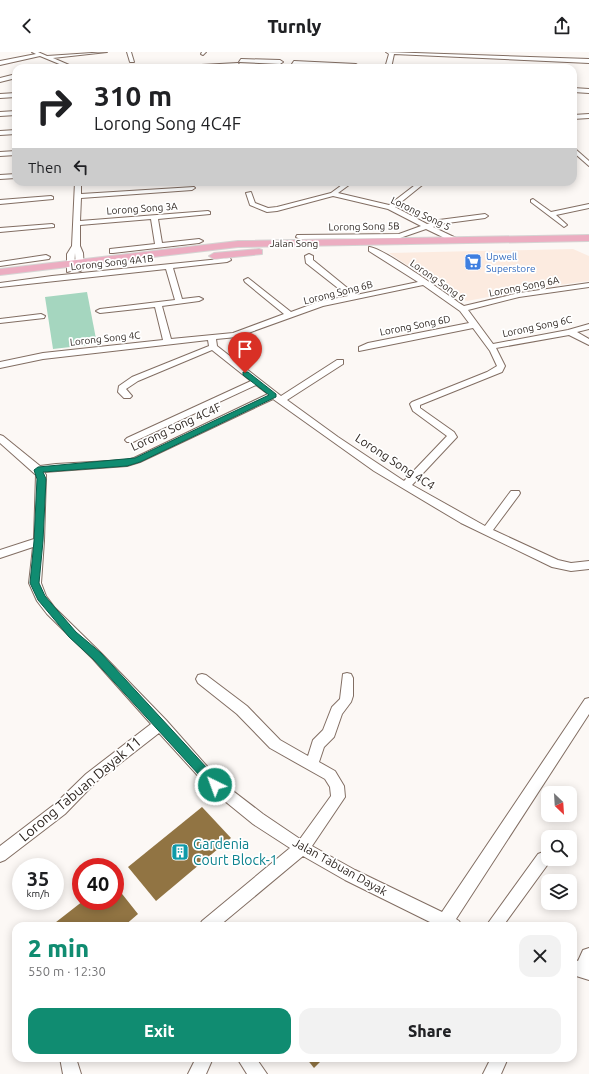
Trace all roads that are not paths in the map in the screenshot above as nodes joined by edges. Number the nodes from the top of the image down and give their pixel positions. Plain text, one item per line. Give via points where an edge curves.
1 (34, 52) edge
2 (105, 52) edge
3 (129, 52) edge
4 (388, 52) edge
5 (392, 52) edge
6 (451, 53) edge
7 (76, 54) junction
8 (40, 55) junction
9 (48, 57) junction
10 (589, 60) edge
11 (132, 61) dead end
12 (0, 62) edge
13 (280, 62) dead end
14 (240, 63) edge
15 (294, 63) dead end
16 (57, 64) junction
17 (67, 64) edge
18 (229, 64) edge
19 (303, 64) edge
20 (389, 64) edge
21 (12, 77) edge
22 (0, 80) edge
23 (577, 90) edge
24 (589, 91) edge
25 (0, 96) edge
26 (12, 96) edge
27 (12, 113) edge
28 (0, 114) edge
29 (589, 116) edge
30 (577, 117) edge
31 (12, 132) edge
32 (0, 133) edge
33 (12, 153) edge
34 (577, 153) edge
35 (0, 154) edge
36 (582, 157) junction
37 (589, 157) edge
38 (589, 164) edge
39 (12, 176) edge
40 (0, 177) edge
41 (78, 186) edge
42 (344, 186) edge
43 (418, 186) edge
44 (192, 188) dead end
45 (249, 193) dead end
46 (332, 194) junction
47 (78, 196) junction
48 (51, 198) dead end
49 (533, 201) dead end
50 (0, 202) edge
51 (589, 206) edge
52 (390, 207) junction
53 (208, 213) dead end
54 (551, 214) junction
55 (484, 216) dead end
56 (154, 217) junction
57 (77, 223) junction
58 (564, 225) dead end
59 (52, 226) dead end
60 (426, 226) junction
61 (0, 230) edge
62 (300, 237) dead end
63 (589, 238) edge
64 (454, 240) junction
65 (199, 242) dead end
66 (346, 243) junction
67 (589, 245) edge
68 (160, 246) junction
69 (469, 247) junction
70 (372, 249) junction
71 (113, 251) dead end
72 (309, 256) dead end
73 (46, 258) dead end
74 (227, 260) dead end
75 (0, 264) edge
76 (75, 266) junction
77 (169, 267) junction
78 (0, 272) edge
79 (0, 279) edge
80 (248, 280) dead end
81 (424, 283) junction
82 (0, 285) edge
83 (589, 285) edge
84 (354, 297) junction
85 (199, 299) dead end
86 (178, 301) junction
87 (158, 304) junction
88 (463, 309) junction
89 (100, 311) dead end
90 (290, 315) junction
91 (41, 316) dead end
92 (0, 321) edge
93 (473, 325) junction
94 (589, 326) edge
95 (570, 332) junction
96 (168, 342) junction
97 (589, 342) edge
98 (213, 343) junction
99 (490, 347) junction
100 (362, 349) dead end
101 (340, 362) dead end
102 (0, 365) edge
103 (256, 382) junction
104 (127, 396) dead end
105 (277, 398) junction
106 (0, 438) edge
107 (130, 440) dead end
108 (38, 470) junction
109 (406, 486) junction
110 (515, 493) dead end
111 (487, 531) junction
112 (39, 541) junction
113 (0, 554) edge
114 (589, 565) edge
115 (347, 678) dead end
116 (202, 679) dead end
117 (589, 703) edge
118 (161, 724) junction
119 (312, 765) junction
120 (302, 848) junction
121 (0, 855) edge
122 (541, 862) edge
123 (212, 922) edge
124 (445, 922) edge
125 (450, 922) edge
126 (497, 922) edge
127 (589, 956) edge
128 (581, 970) edge
129 (69, 1062) edge
130 (203, 1062) edge
131 (249, 1062) edge
132 (498, 1062) edge
133 (72, 1074) edge
134 (197, 1074) edge
135 (258, 1074) edge
136 (492, 1074) edge

1 - 8 street
2 - 7 street
3 - 11 street
4 - 5 street
5 - 6 street
5 - 20 street
6 - 10 street via 544,61
7 - 9 street
7 - 16 street
8 - 9 street
8 - 12 street
9 - 16 street
13 - 14 street
14 - 18 street
15 - 19 street
16 - 17 street
21 - 22 street
23 - 24 street
25 - 26 street
27 - 28 street
29 - 30 street
31 - 32 street
33 - 35 street
34 - 36 street
36 - 37 street
36 - 38 street
39 - 40 street
41 - 47 street
42 - 46 street
43 - 52 street
44 - 47 street
45 - 46 street via 252,204 268,210
46 - 52 street, Lorong Song 5
47 - 57 street
48 - 50 street
49 - 54 street
51 - 54 street
52 - 60 street, Lorong Song 5
53 - 56 street, Lorong Song 3A
54 - 58 street
55 - 60 street, Lorong Song 5B
56 - 57 street, Lorong Song 3A
56 - 68 street
57 - 76 street via 76,246 71,254
59 - 61 street
60 - 62 street, Lorong Song 5B via 400,236
60 - 64 street, Lorong Song 5
63 - 64 main road, Jalan Song
64 - 66 main road, Jalan Song
64 - 69 main road via 457,244
65 - 68 street
66 - 70 main road
66 - 76 main road, Jalan Song via 238,244
67 - 69 main road, Jalan Song
68 - 71 street
69 - 70 main road, Jalan Song
70 - 76 main road, Jalan Song via 257,252
70 - 81 street, Lorong Song 6
72 - 84 street via 309,261
73 - 75 street
74 - 77 street, Lorong Song 4A1B
76 - 78 main road, Jalan Song
76 - 79 main road, Jalan Song
77 - 82 street, Lorong Song 4A1B
77 - 86 street
80 - 90 street
81 - 84 street, Lorong Song 6B
81 - 88 street, Lorong Song 6
83 - 88 street, Lorong Song 6A via 532,293
84 - 90 street, Lorong Song 6B via 321,304
85 - 86 street
86 - 87 street
87 - 89 street
87 - 96 street
88 - 93 street, Lorong Song 6
90 - 98 street, Lorong Song 6B
91 - 92 street
93 - 99 street, Lorong Song 6
93 - 100 street, Lorong Song 6D via 371,345
94 - 95 street, Lorong Song 6C
95 - 97 street
95 - 99 street, Lorong Song 6C
96 - 98 street, Lorong Song 4C
96 - 102 street, Lorong Song 4C via 43,356
98 - 103 street, Lorong Song 4C4
98 - 104 street via 135,379 122,388 122,392
99 - 109 street, Lorong Song 6 via 498,358 501,366 499,370 415,404 416,409 452,437
101 - 105 street, Lorong Song 4C4F
103 - 105 street, Lorong Song 4C4
103 - 107 street
105 - 108 street, Lorong Song 4C4F via 137,460
105 - 109 street, Lorong Song 4C4
106 - 108 street
108 - 112 street, Jalan Tabuan Dayak via 42,479
109 - 111 street, Lorong Song 4C4 via 452,514
110 - 111 street
111 - 114 street, Lorong Song 4C4 via 556,564 570,567
112 - 113 street
112 - 118 street, Jalan Tabuan Dayak via 35,583 41,598
115 - 119 street via 345,702 337,711 329,733 318,744
116 - 119 street via 242,710 275,744
117 - 125 street
118 - 120 street, Jalan Tabuan Dayak via 215,785 258,819
118 - 121 street, Lorong Tabuan Dayak 11 via 97,773 60,809
119 - 120 street via 330,775 337,786 338,797
120 - 123 street
120 - 124 street, Jalan Tabuan Dayak
122 - 126 street
127 - 128 street
129 - 133 street
130 - 134 street
131 - 135 street
132 - 136 street

